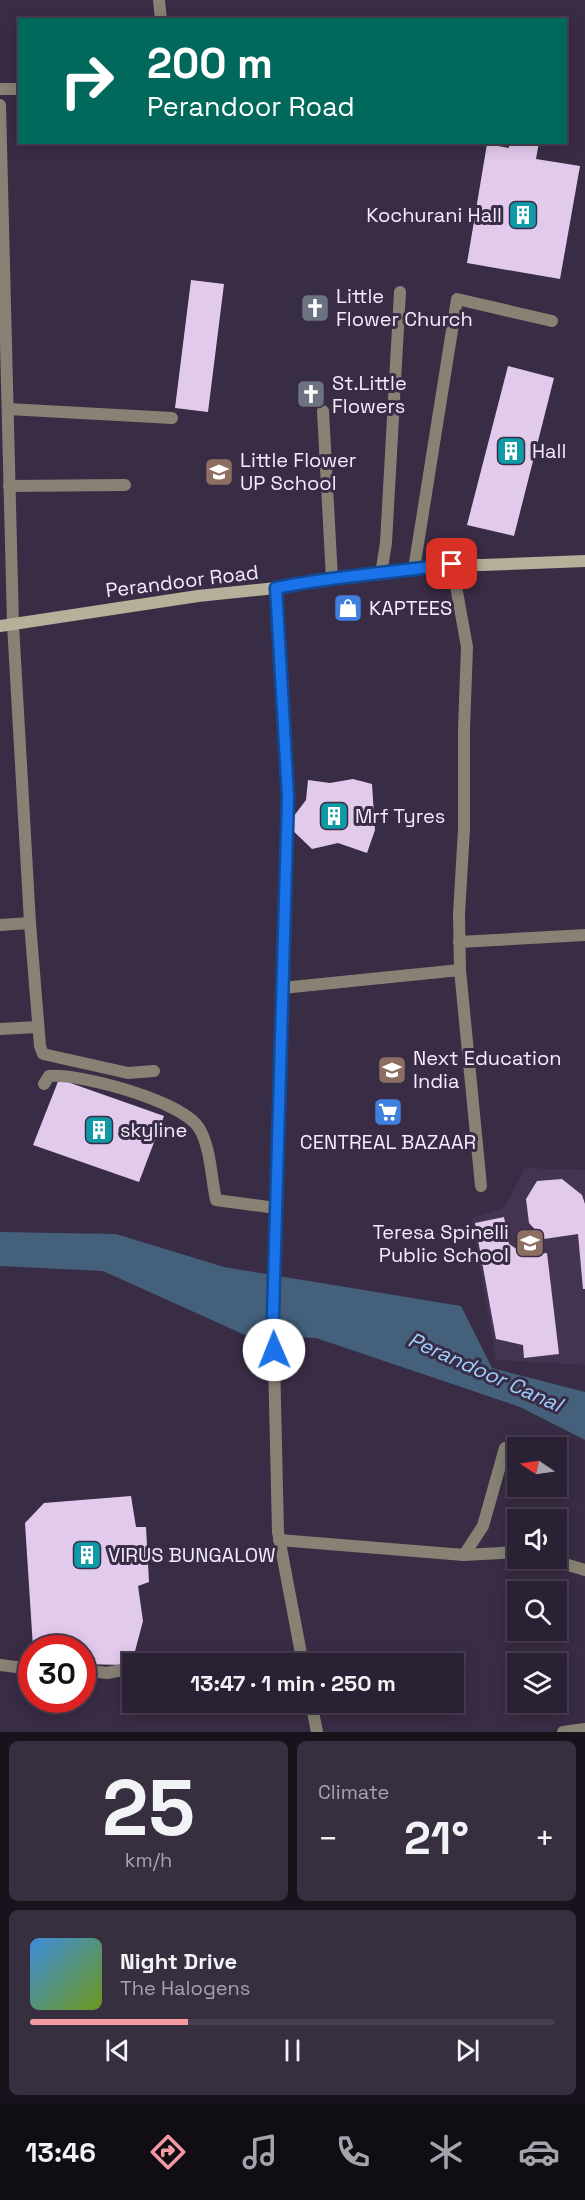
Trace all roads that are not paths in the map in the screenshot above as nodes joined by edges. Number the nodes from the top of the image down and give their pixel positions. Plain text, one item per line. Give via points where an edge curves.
1 (159, 0) edge
2 (161, 18) edge
3 (0, 89) edge
4 (18, 89) edge
5 (0, 105) edge
6 (1, 178) edge
7 (400, 292) dead end
8 (552, 321) dead end
9 (8, 409) junction
10 (323, 411) dead end
11 (172, 418) dead end
12 (124, 485) dead end
13 (9, 486) junction
14 (585, 561) edge
15 (452, 564) junction
16 (414, 569) junction
17 (381, 574) junction
18 (332, 579) junction
19 (276, 588) junction
20 (13, 624) junction
21 (0, 626) edge
22 (30, 923) junction
23 (0, 925) edge
24 (585, 935) edge
25 (459, 942) junction
26 (460, 970) junction
27 (282, 988) junction
28 (37, 1027) junction
29 (0, 1029) edge
30 (154, 1071) dead end
31 (44, 1084) dead end
32 (481, 1186) dead end
33 (276, 1208) junction
34 (505, 1448) dead end
35 (279, 1540) junction
36 (507, 1553) edge
37 (464, 1555) junction
38 (567, 1565) edge
39 (585, 1570) edge
40 (301, 1653) edge
41 (0, 1665) edge
42 (18, 1667) edge
43 (122, 1670) edge
44 (96, 1672) edge
45 (313, 1713) edge
46 (585, 1729) edge
47 (317, 1732) edge
48 (563, 1732) edge

1 - 2 street
3 - 4 street
5 - 6 street
6 - 9 street
7 - 17 street
8 - 16 street via 458,299
9 - 11 street
9 - 13 street
10 - 18 street
12 - 13 street
13 - 20 street
14 - 15 main road, Perandoor Road
15 - 16 main road, Perandoor Road
15 - 25 street via 467,647
16 - 17 main road, Perandoor Road
17 - 18 main road, Perandoor Road
18 - 19 main road, Perandoor Road
19 - 20 main road, Perandoor Road
19 - 27 street via 288,797
20 - 21 main road, Perandoor Road
20 - 22 street
22 - 23 street
22 - 28 street
24 - 25 street
25 - 26 street
26 - 27 street
26 - 32 street
27 - 33 street
28 - 29 street
28 - 30 street via 43,1054 128,1073
31 - 33 street via 49,1076 62,1075 147,1096 164,1105 198,1126 216,1200
33 - 35 street via 274,1350
34 - 37 street via 483,1526
35 - 37 street
35 - 40 street
36 - 37 street
38 - 39 street
41 - 42 street
43 - 44 street
45 - 47 street
46 - 48 street

